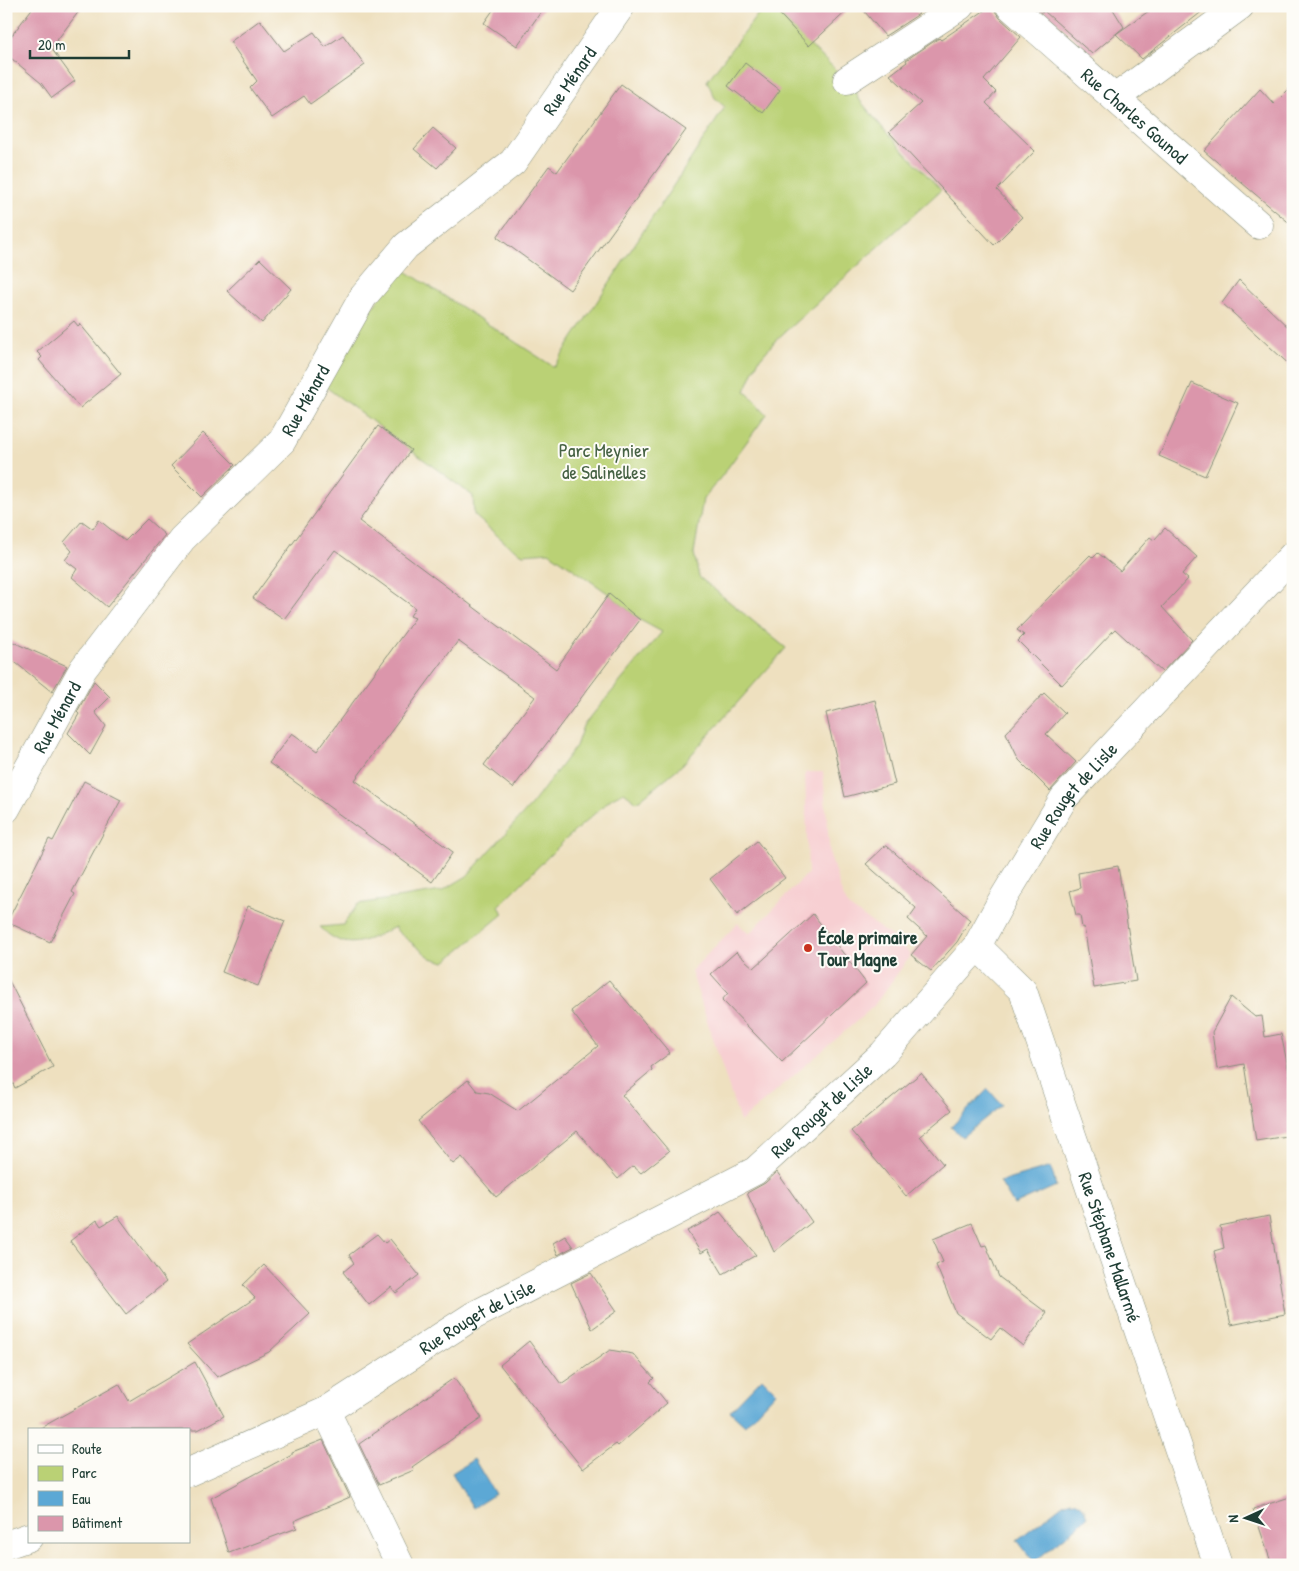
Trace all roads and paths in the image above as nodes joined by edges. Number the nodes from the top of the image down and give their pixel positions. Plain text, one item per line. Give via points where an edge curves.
1 (621, 6) edge
2 (960, 6) edge
3 (1010, 6) edge
4 (1240, 6) edge
5 (847, 80) dead end
6 (1115, 98) junction
7 (1259, 225) dead end
8 (1293, 555) edge
9 (6, 809) edge
10 (978, 946) junction
11 (326, 1411) junction
12 (190, 1472) edge
13 (28, 1537) edge
14 (6, 1545) edge
15 (400, 1565) edge
16 (1218, 1565) edge

1 - 9 street, Rue Ménard via 513,162 406,246 364,297 282,441 182,539 83,669
2 - 5 street
3 - 6 street, Rue Charles Gounod
4 - 6 street
6 - 7 street, Rue Charles Gounod
8 - 10 street, Rue Rouget de Lisle via 1064,798
10 - 11 street, Rue Rouget de Lisle via 883,1054 755,1171 473,1316
10 - 16 street, Rue Stéphane Mallarmé via 1022,991
11 - 12 street, Rue Rouget de Lisle
11 - 15 street
13 - 14 street

